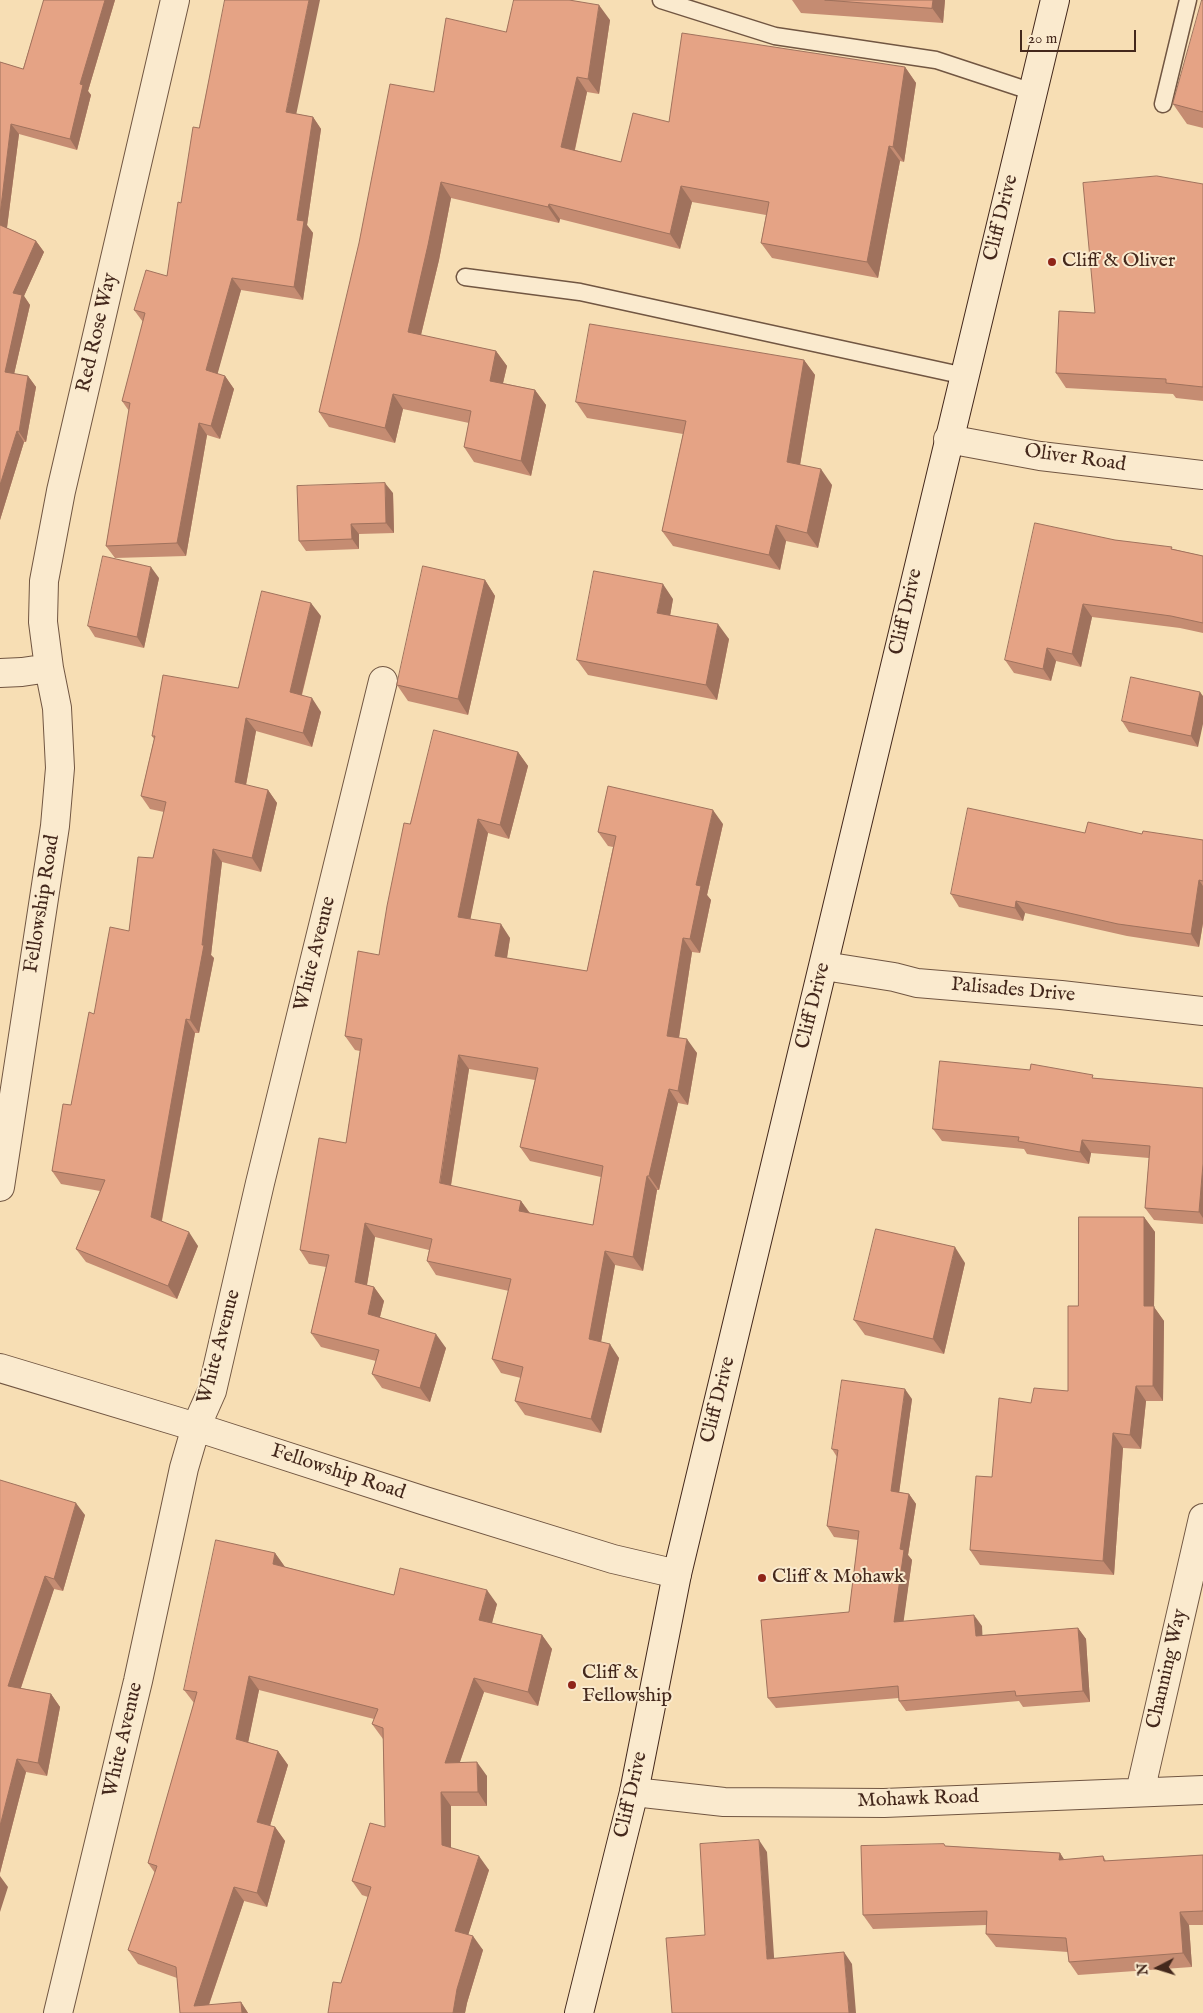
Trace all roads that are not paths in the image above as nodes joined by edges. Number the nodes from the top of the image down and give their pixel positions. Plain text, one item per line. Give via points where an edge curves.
1 (175, 0) edge
2 (662, 0) edge
3 (1055, 0) edge
4 (1188, 0) edge
5 (1033, 92) junction
6 (1162, 104) dead end
7 (465, 277) dead end
8 (965, 376) junction
9 (948, 439) junction
10 (1203, 475) edge
11 (48, 668) junction
12 (0, 673) edge
13 (383, 681) dead end
14 (824, 966) junction
15 (1203, 1011) edge
16 (0, 1187) edge
17 (0, 1368) edge
18 (196, 1427) junction
19 (1203, 1518) edge
20 (676, 1574) junction
21 (1203, 1790) edge
22 (634, 1792) junction
23 (1140, 1792) junction
24 (58, 2013) edge
25 (579, 2013) edge

1 - 11 street, Red Rose Way via 59,500 44,581 43,622
2 - 5 lane via 775,36 936,60
3 - 5 street, Cliff Drive
4 - 6 lane
5 - 8 street, Cliff Drive
7 - 8 lane via 580,292
8 - 9 street, Cliff Drive
9 - 10 street, Oliver Road via 1040,456
9 - 14 street, Cliff Drive
11 - 12 street
11 - 16 street, Fellowship Road via 57,708 60,768 55,826
13 - 18 street, White Avenue via 212,1391
14 - 15 street, Palisades Drive via 917,983
14 - 20 street, Cliff Drive
17 - 18 street, Fellowship Road
18 - 20 street, Fellowship Road via 613,1559
18 - 24 street, White Avenue
19 - 23 street, Channing Way
20 - 22 street, Cliff Drive
21 - 23 street, Mohawk Road
22 - 23 street, Mohawk Road via 724,1802 884,1803
22 - 25 street, Cliff Drive

